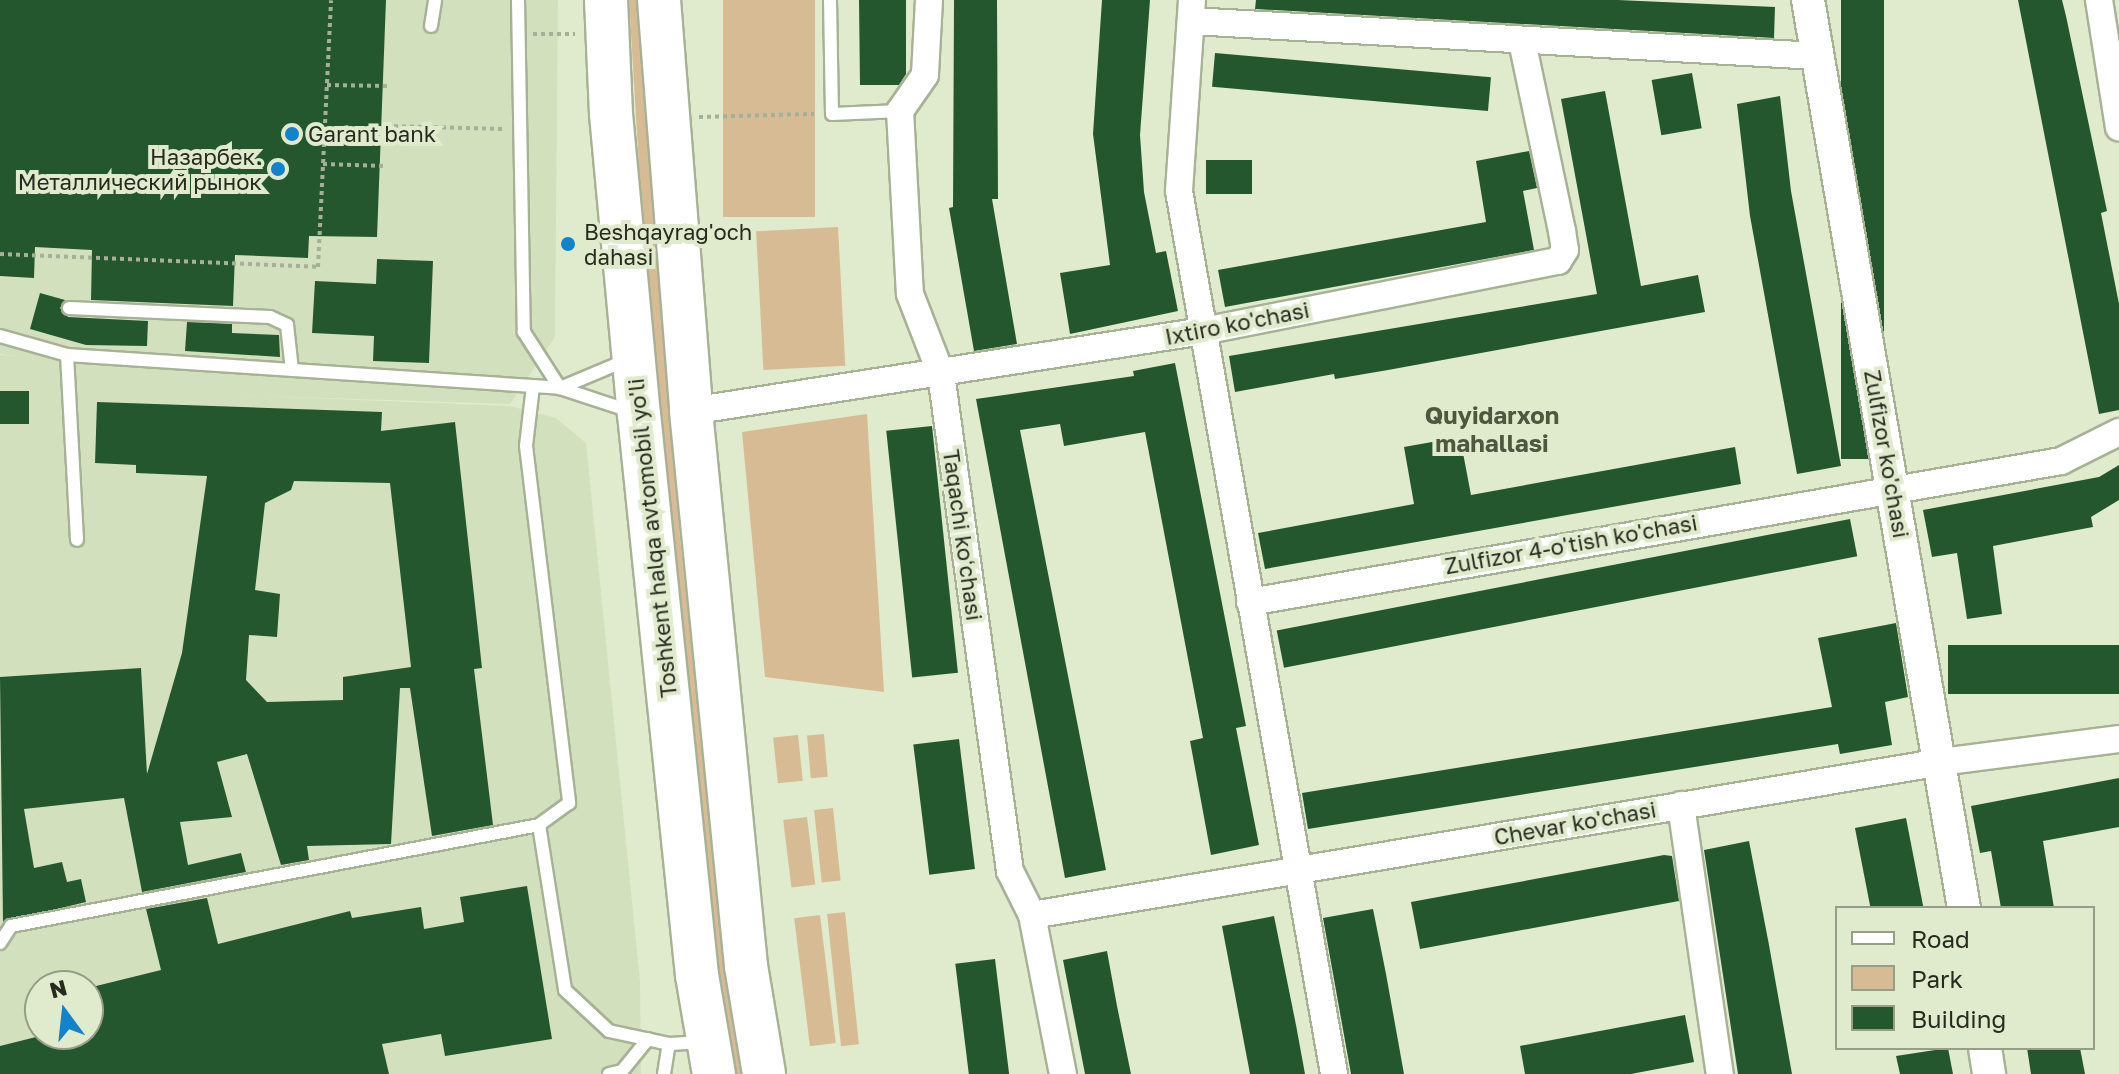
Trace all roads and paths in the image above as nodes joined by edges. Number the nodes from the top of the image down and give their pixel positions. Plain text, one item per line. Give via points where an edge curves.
1 (331, 0) edge
2 (435, 0) edge
3 (518, 0) edge
4 (606, 0) edge
5 (659, 0) edge
6 (830, 0) edge
7 (929, 0) edge
8 (1808, 0) edge
9 (2099, 0) edge
10 (1191, 11) edge
11 (431, 26) dead end
12 (546, 33) dead end
13 (575, 34) dead end
14 (1522, 41) junction
15 (1817, 56) junction
16 (327, 85) junction
17 (388, 86) dead end
18 (900, 111) junction
19 (832, 114) junction
20 (699, 118) dead end
21 (386, 126) dead end
22 (2119, 127) edge
23 (518, 129) junction
24 (323, 164) junction
25 (385, 166) dead end
26 (0, 254) edge
27 (69, 308) dead end
28 (1203, 331) junction
29 (0, 336) edge
30 (67, 355) junction
31 (633, 358) junction
32 (292, 370) junction
33 (941, 374) junction
34 (533, 386) junction
35 (560, 388) junction
36 (691, 411) junction
37 (639, 414) junction
38 (2119, 432) edge
39 (1892, 487) junction
40 (77, 540) dead end
41 (1250, 602) junction
42 (2119, 739) edge
43 (1941, 762) junction
44 (1681, 805) junction
45 (539, 825) junction
46 (1298, 869) junction
47 (1964, 906) edge
48 (1032, 915) junction
49 (0, 943) edge
50 (746, 966) junction
51 (697, 975) junction
52 (1985, 1050) edge
53 (670, 1055) edge
54 (609, 1074) edge
55 (714, 1074) edge
56 (764, 1074) edge
57 (780, 1074) edge
58 (1063, 1074) edge
59 (1334, 1074) edge
60 (1718, 1074) edge
61 (1989, 1074) edge

1 - 16 path
2 - 11 lane
3 - 23 lane
4 - 31 highway, Toshkent halqa avtomobil yo'li
5 - 36 highway
6 - 19 lane
7 - 18 street via 925,75
8 - 15 street, Zulfizor ko'chasi
9 - 22 street
10 - 14 street
10 - 28 street via 1179,191
12 - 13 path
14 - 15 street
14 - 28 street, Ixtiro ko'chasi via 1562,231 1565,250 1558,261
15 - 39 street, Zulfizor ko'chasi
16 - 17 path
16 - 24 path
18 - 19 lane
18 - 33 street, Taqachi koʻchasi via 910,294
19 - 20 path
21 - 23 path
23 - 35 lane via 524,332
24 - 25 path
24 - 26 path via 318,267
27 - 32 lane via 270,317 287,325
28 - 33 street, Ixtiro ko'chasi
28 - 41 street
29 - 30 lane
30 - 32 lane
30 - 40 lane
31 - 35 lane
31 - 37 highway, Toshkent halqa avtomobil yo'li
32 - 34 lane
33 - 36 street, Ixtiro ko'chasi
33 - 48 street, Taqachi koʻchasi via 1010,871
34 - 35 lane
34 - 45 lane via 526,446 569,803
35 - 37 lane
36 - 50 highway
37 - 51 highway, Toshkent halqa avtomobil yo'li
38 - 39 street, Zulfizor 4-o'tish ko'chasi via 2061,461
39 - 41 street, Zulfizor 4-o'tish ko'chasi
39 - 43 street, Zulfizor ko'chasi
41 - 46 street
42 - 43 street, Chevar ko'chasi
43 - 44 street, Chevar ko'chasi
43 - 47 street, Zulfizor ko'chasi
44 - 46 street, Chevar ko'chasi
44 - 60 street
45 - 49 lane via 11,926
45 - 53 lane via 565,990 609,1031
46 - 48 street, Chevar ko'chasi
46 - 59 street
48 - 58 street, Taqachi koʻchasi
50 - 56 highway
50 - 57 highway
51 - 53 highway
51 - 55 highway, Toshkent halqa avtomobil yo'li
52 - 61 street
53 - 54 lane

